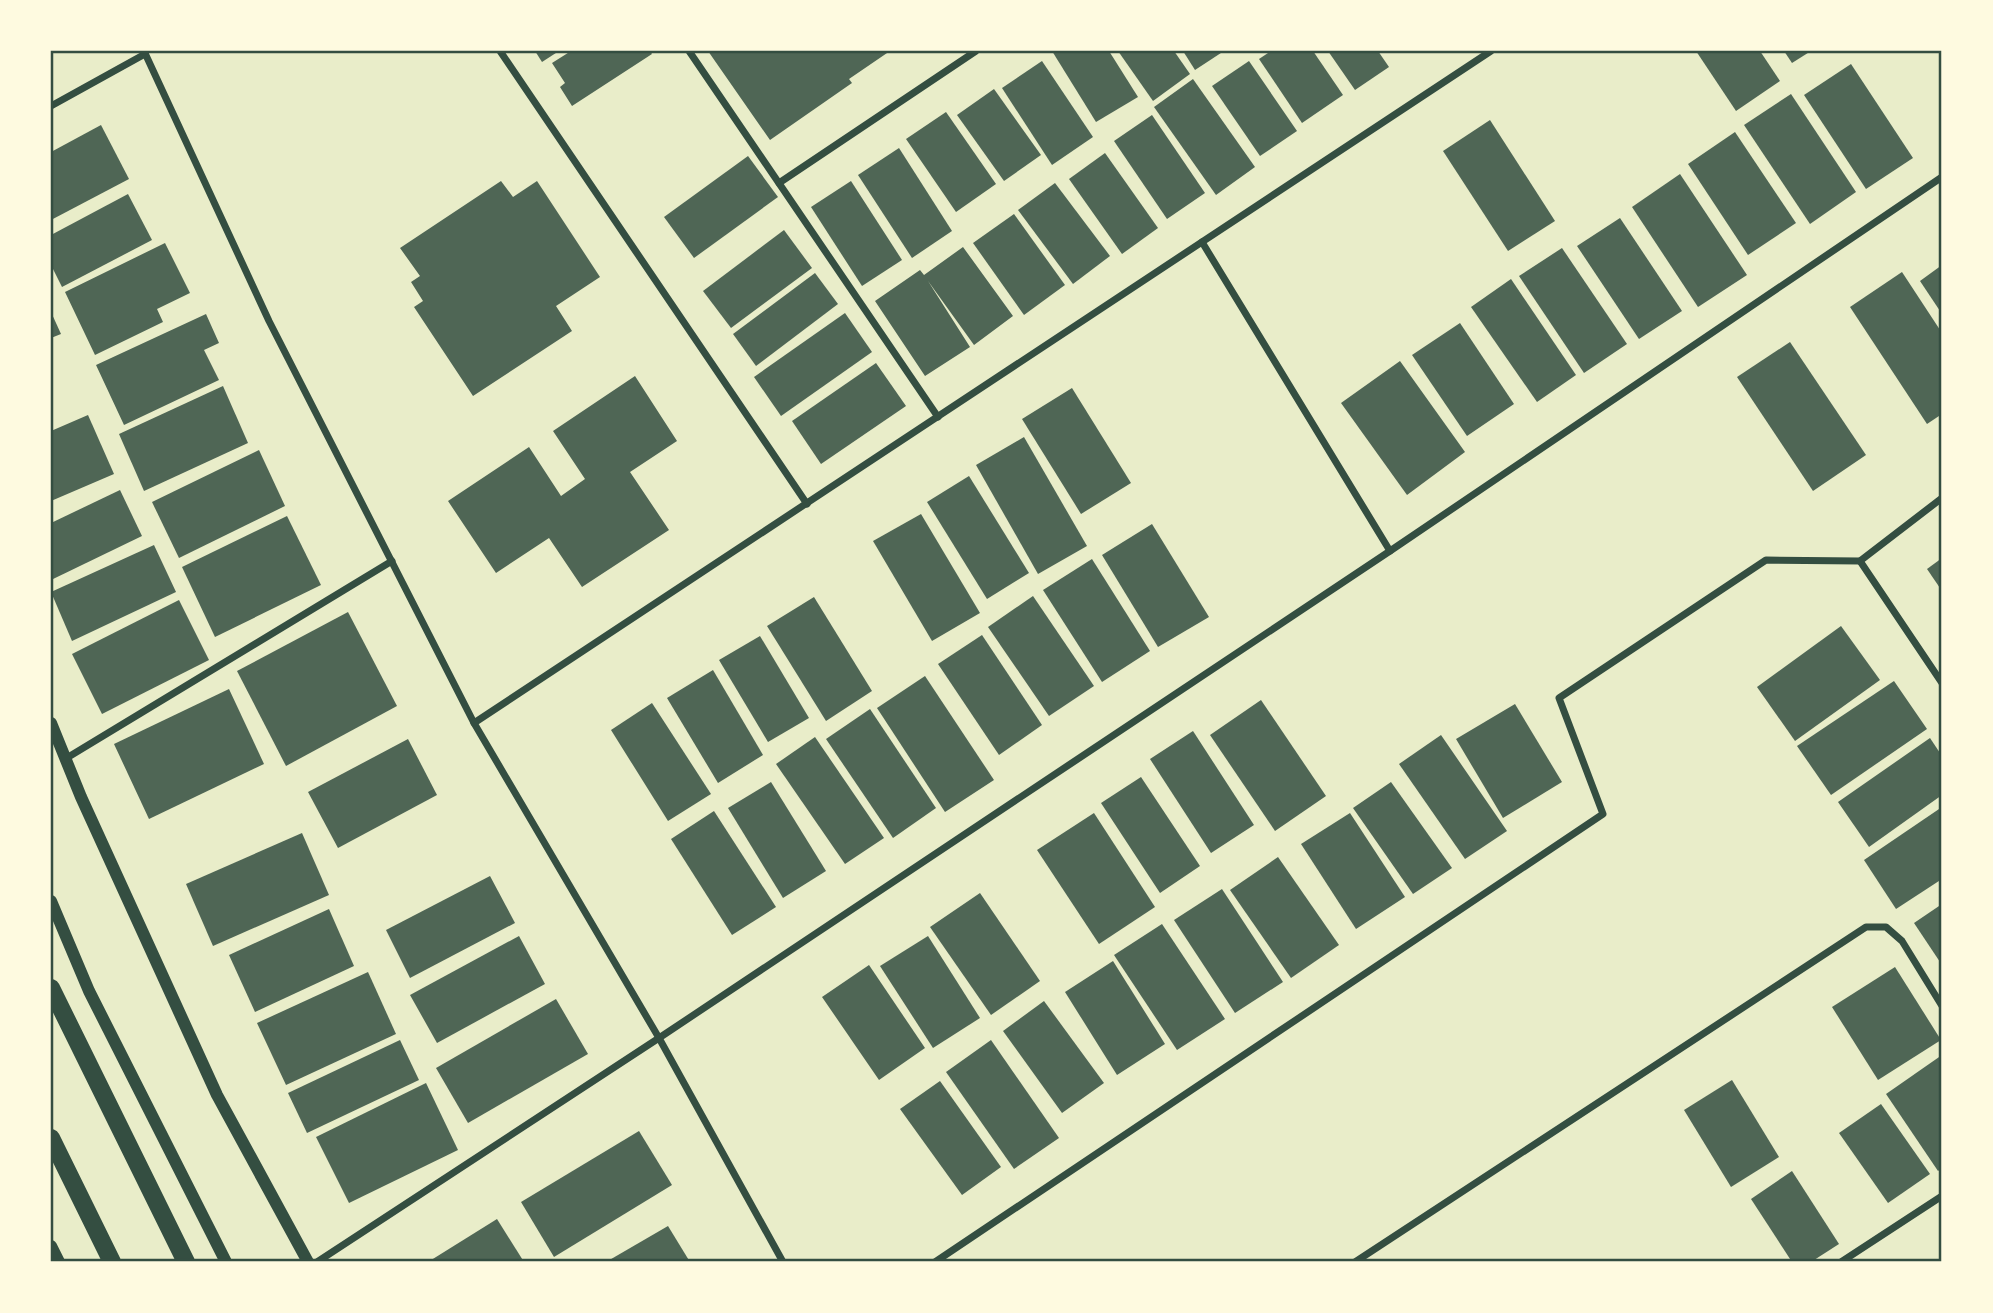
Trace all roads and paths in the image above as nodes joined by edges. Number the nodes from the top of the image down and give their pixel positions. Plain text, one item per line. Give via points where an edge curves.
1 (500, 51) edge
2 (689, 51) edge
3 (976, 51) edge
4 (1491, 51) edge
5 (145, 53) edge
6 (51, 106) edge
7 (1942, 177) edge
8 (779, 183) junction
9 (1202, 242) junction
10 (938, 417) junction
11 (1942, 498) edge
12 (807, 504) junction
13 (1390, 551) junction
14 (392, 561) junction
15 (1860, 561) junction
16 (1942, 683) edge
17 (51, 723) edge
18 (474, 723) junction
19 (65, 759) junction
20 (51, 901) edge
21 (51, 988) edge
22 (1942, 1006) edge
23 (659, 1038) junction
24 (51, 1138) edge
25 (1942, 1196) edge
26 (51, 1246) edge
27 (59, 1262) edge
28 (112, 1262) edge
29 (186, 1262) edge
30 (226, 1262) edge
31 (308, 1262) edge
32 (317, 1262) edge
33 (783, 1262) edge
34 (935, 1262) edge
35 (1355, 1262) edge
36 (1841, 1262) edge

1 - 12 street
2 - 8 street
3 - 8 street
4 - 9 street
5 - 6 street
5 - 14 street via 269,321
7 - 13 street
8 - 10 street
9 - 10 street
9 - 13 street
10 - 12 street
11 - 15 street
12 - 18 street
13 - 23 street
14 - 18 street
14 - 19 street
15 - 16 street
15 - 34 street via 1766,560 1559,698 1603,814
17 - 19 street
18 - 23 street
19 - 31 street via 218,1095
20 - 30 street via 89,991
21 - 29 main road
22 - 35 street via 1902,941 1886,927 1866,927
23 - 32 street
23 - 33 street
24 - 28 main road
25 - 36 street
26 - 27 street

